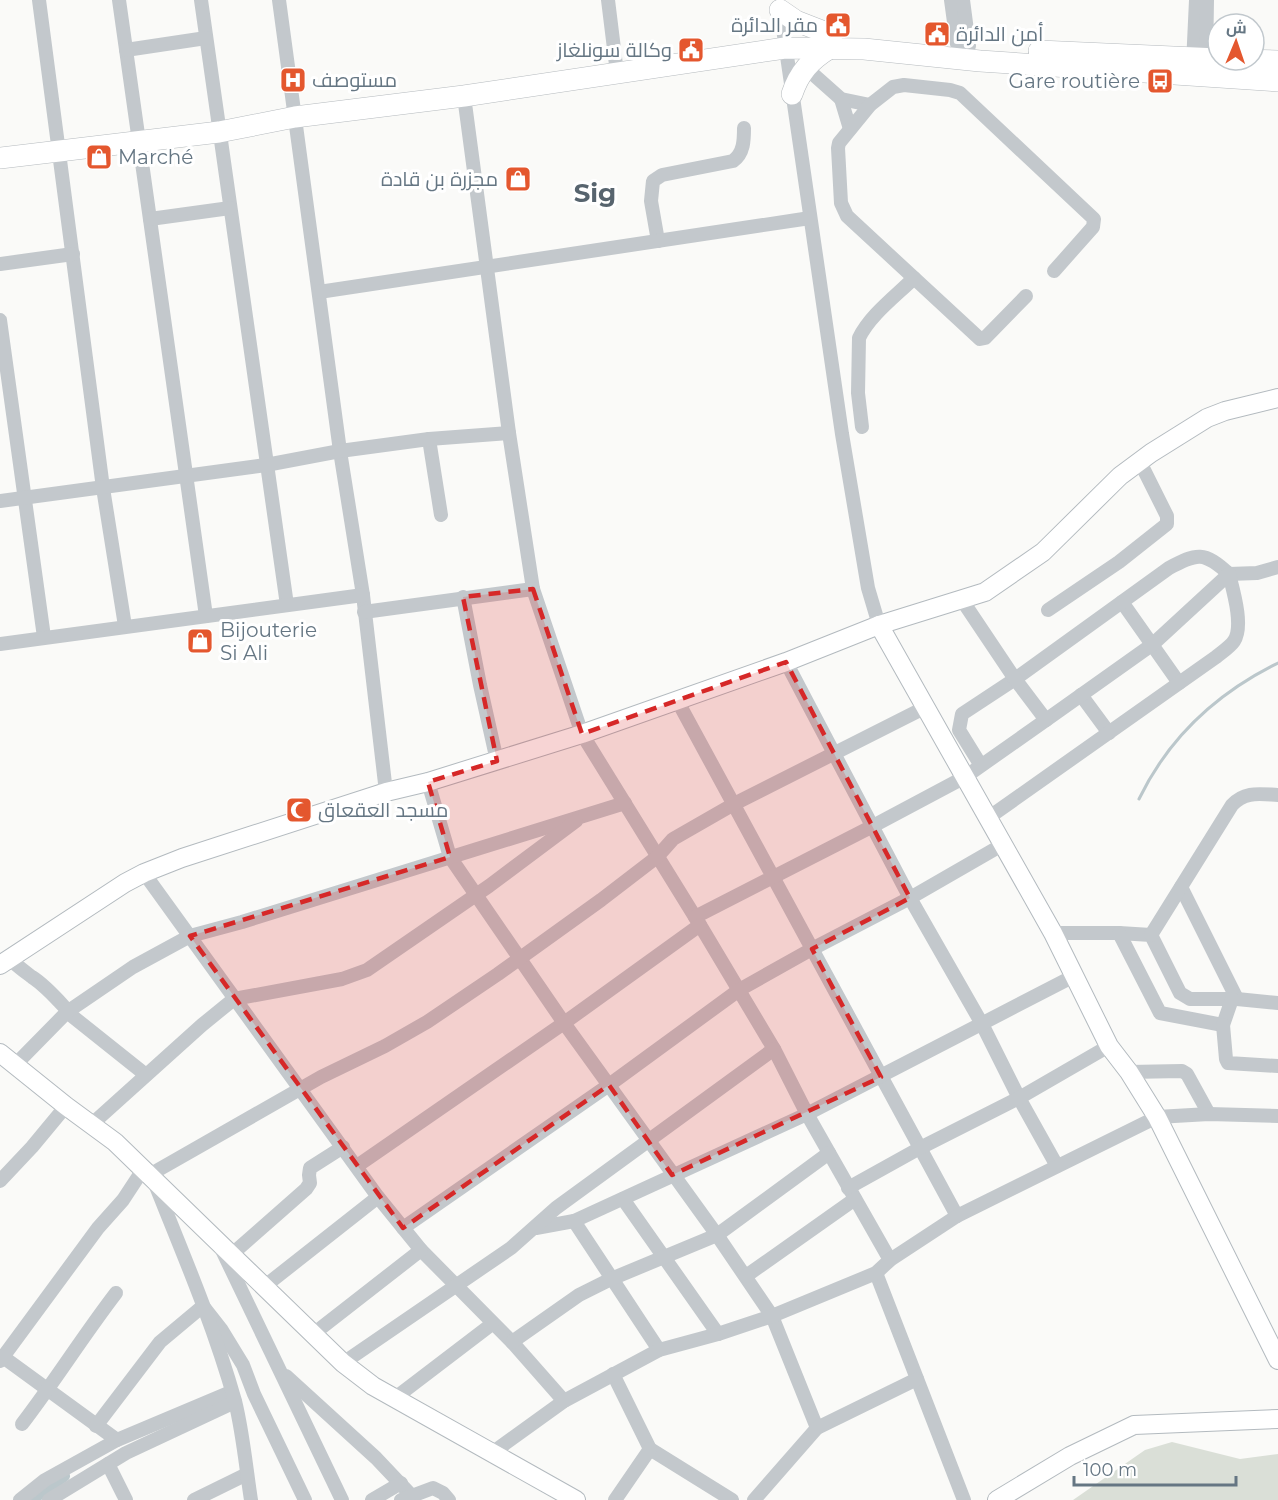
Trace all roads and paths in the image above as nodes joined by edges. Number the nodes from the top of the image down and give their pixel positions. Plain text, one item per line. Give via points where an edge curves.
1 (39, 0) edge
2 (119, 0) edge
3 (201, 0) edge
4 (279, 0) edge
5 (608, 0) edge
6 (951, 0) edge
7 (963, 0) edge
8 (1196, 0) edge
9 (1207, 0) edge
10 (780, 5) edge
11 (206, 38) junction
12 (831, 41) junction
13 (963, 45) junction
14 (785, 48) junction
15 (126, 50) junction
16 (1203, 66) edge
17 (805, 68) junction
18 (617, 73) junction
19 (1278, 81) edge
20 (792, 94) junction
21 (464, 96) junction
22 (841, 99) junction
23 (870, 105) junction
24 (295, 117) junction
25 (744, 128) dead end
26 (850, 129) junction
27 (219, 132) junction
28 (139, 140) junction
29 (60, 150) junction
30 (0, 158) edge
31 (230, 208) junction
32 (810, 218) junction
33 (150, 219) junction
34 (658, 241) junction
35 (73, 254) junction
36 (0, 264) edge
37 (488, 268) junction
38 (1054, 271) dead end
39 (914, 278) junction
40 (319, 292) junction
41 (1026, 296) dead end
42 (0, 320) edge
43 (1278, 398) edge
44 (862, 427) dead end
45 (509, 433) junction
46 (429, 439) junction
47 (340, 451) junction
48 (1140, 462) junction
49 (266, 465) junction
50 (185, 476) junction
51 (103, 488) junction
52 (25, 498) junction
53 (0, 501) edge
54 (441, 515) dead end
55 (1278, 567) edge
56 (1230, 574) junction
57 (533, 589) junction
58 (363, 595) junction
59 (463, 597) junction
60 (962, 600) junction
61 (1122, 602) junction
62 (287, 604) junction
63 (1047, 610) dead end
64 (364, 612) junction
65 (206, 616) junction
66 (879, 625) junction
67 (125, 626) junction
68 (44, 637) junction
69 (0, 644) edge
70 (1153, 644) junction
71 (786, 662) junction
72 (1015, 679) junction
73 (1179, 683) junction
74 (1081, 695) junction
75 (677, 700) junction
76 (926, 707) junction
77 (1046, 720) junction
78 (1109, 733) junction
79 (582, 734) junction
80 (834, 755) junction
81 (497, 761) junction
82 (980, 764) junction
83 (964, 777) junction
84 (428, 782) junction
85 (386, 792) junction
86 (1278, 795) edge
87 (625, 803) junction
88 (734, 804) junction
89 (587, 814) junction
90 (988, 818) junction
91 (873, 826) junction
92 (1002, 845) junction
93 (450, 857) junction
94 (657, 857) junction
95 (144, 873) junction
96 (773, 877) junction
97 (1181, 887) junction
98 (475, 895) junction
99 (910, 898) junction
100 (697, 921) junction
101 (1053, 933) junction
102 (1119, 933) junction
103 (1151, 935) junction
104 (190, 936) junction
105 (812, 949) junction
106 (519, 957) junction
107 (5, 962) edge
108 (1074, 976) junction
109 (739, 990) junction
110 (234, 999) junction
111 (1235, 999) junction
112 (1278, 1003) edge
113 (67, 1011) junction
114 (564, 1023) junction
115 (982, 1024) junction
116 (1223, 1025) junction
117 (1109, 1046) junction
118 (774, 1049) junction
119 (0, 1053) edge
120 (15, 1065) junction
121 (1278, 1066) edge
122 (1129, 1072) junction
123 (146, 1074) junction
124 (881, 1077) junction
125 (609, 1085) junction
126 (300, 1090) junction
127 (1019, 1098) junction
128 (66, 1106) junction
129 (807, 1114) junction
130 (1209, 1114) junction
131 (1278, 1116) edge
132 (1157, 1117) junction
133 (92, 1124) junction
134 (649, 1141) junction
135 (343, 1147) junction
136 (920, 1148) junction
137 (829, 1153) junction
138 (357, 1166) junction
139 (1057, 1166) junction
140 (147, 1171) junction
141 (672, 1175) junction
142 (0, 1181) edge
143 (851, 1194) junction
144 (378, 1197) junction
145 (623, 1199) junction
146 (957, 1216) junction
147 (574, 1221) junction
148 (403, 1228) junction
149 (536, 1228) junction
150 (717, 1235) junction
151 (225, 1249) junction
152 (421, 1250) junction
153 (666, 1257) junction
154 (890, 1260) junction
155 (876, 1273) junction
156 (746, 1276) junction
157 (611, 1279) junction
158 (455, 1285) junction
159 (265, 1286) junction
160 (116, 1293) dead end
161 (203, 1306) junction
162 (772, 1316) junction
163 (492, 1324) junction
164 (718, 1334) junction
165 (312, 1335) junction
166 (512, 1342) junction
167 (659, 1350) junction
168 (2, 1359) edge
169 (1278, 1360) edge
170 (343, 1363) junction
171 (282, 1373) junction
172 (613, 1374) junction
173 (916, 1379) junction
174 (48, 1390) junction
175 (233, 1397) junction
176 (395, 1398) junction
177 (564, 1401) junction
178 (1278, 1419) edge
179 (22, 1424) dead end
180 (96, 1426) junction
181 (817, 1428) junction
182 (117, 1440) junction
183 (650, 1449) junction
184 (492, 1453) junction
185 (108, 1464) junction
186 (247, 1474) junction
187 (401, 1483) junction
188 (406, 1498) edge
189 (20, 1500) edge
190 (49, 1500) edge
191 (126, 1500) edge
192 (194, 1500) edge
193 (251, 1500) edge
194 (305, 1500) edge
195 (342, 1500) edge
196 (372, 1500) edge
197 (449, 1500) edge
198 (576, 1500) edge
199 (615, 1500) edge
200 (732, 1500) edge
201 (754, 1500) edge
202 (964, 1500) edge
203 (997, 1500) edge

1 - 29 street
2 - 15 street
3 - 11 street
4 - 24 street
5 - 18 street
6 - 13 street
7 - 13 street
8 - 16 street
9 - 16 street
10 - 12 main road via 796,21
10 - 14 street
11 - 15 street
11 - 27 street
12 - 13 main road via 886,37
12 - 14 main road
12 - 16 main road via 875,50 989,62
12 - 17 main road
13 - 16 main road
14 - 18 main road
14 - 20 street
15 - 28 street
16 - 19 main road
17 - 20 main road
17 - 22 street
18 - 21 main road
20 - 32 street
21 - 24 main road
21 - 37 street
22 - 23 street
22 - 26 street
23 - 26 street
23 - 38 street via 897,86 960,93 1094,219 1093,227
24 - 27 main road
24 - 40 street
25 - 34 street via 741,152 733,161 662,175 653,181 651,201
26 - 39 street via 838,148 842,206 847,216
27 - 28 main road
27 - 31 street
28 - 29 main road
28 - 33 street
29 - 30 main road
29 - 35 street
31 - 33 street
31 - 49 street
32 - 34 street
32 - 66 street via 863,560
33 - 50 street
34 - 37 street
35 - 36 street
35 - 51 street
37 - 40 street
37 - 45 street
39 - 41 street via 981,340
39 - 44 street via 859,338
40 - 47 street
42 - 52 street
43 - 48 street via 1207,418
45 - 46 street
45 - 57 street
46 - 47 street
46 - 54 street
47 - 49 street
47 - 58 street
48 - 60 street via 1106,489 1043,552 984,592
48 - 63 street via 1167,516 1167,524
49 - 50 street
49 - 62 street
50 - 51 street
50 - 65 street
51 - 52 street
51 - 67 street
52 - 53 street
52 - 68 street
55 - 56 street
56 - 61 street via 1213,559 1191,556
56 - 70 street
56 - 73 street via 1236,637 1216,657
57 - 59 street
57 - 79 street
58 - 62 street
58 - 64 street
59 - 64 street
59 - 81 street
60 - 66 street
60 - 72 street
61 - 70 street
61 - 72 street
62 - 65 street
64 - 85 street
65 - 67 street
66 - 71 street
66 - 76 street
67 - 68 street
68 - 69 street
70 - 73 street
70 - 74 street
71 - 75 street
71 - 80 street
72 - 77 street
72 - 82 street via 962,714 959,730
73 - 78 street
74 - 77 street
74 - 78 street
75 - 79 street
75 - 88 street
76 - 80 street
76 - 83 street
77 - 82 street
78 - 90 street
79 - 81 street
79 - 87 street
80 - 88 street
80 - 91 street
81 - 84 street
82 - 83 street
83 - 90 street
83 - 91 street
84 - 85 street
84 - 93 street
85 - 95 street
86 - 97 street via 1252,793 1238,798
87 - 89 street
87 - 94 street
88 - 94 street via 673,839
88 - 96 street
89 - 93 street
89 - 98 street
90 - 92 street
91 - 96 street
91 - 99 street
92 - 99 street
92 - 101 street
93 - 98 street
93 - 104 street
94 - 100 street
94 - 106 street
95 - 104 street
95 - 107 street
96 - 100 street
96 - 105 street
97 - 103 street
97 - 111 street
98 - 106 street
98 - 110 street via 359,974
99 - 105 street
99 - 115 street
100 - 109 street
100 - 114 street
101 - 102 street
101 - 108 street
102 - 103 street
102 - 116 street via 1160,1013
103 - 111 street via 1184,997
104 - 110 street
104 - 113 street
105 - 109 street
105 - 124 street
106 - 114 street
106 - 126 street via 427,1022
107 - 113 street via 32,977
108 - 115 street
108 - 117 street
109 - 118 street
109 - 125 street
110 - 123 street
110 - 126 street
111 - 112 street
111 - 116 street
113 - 120 street
113 - 123 street
114 - 125 street
114 - 138 street
115 - 124 street
115 - 127 street
116 - 121 street via 1228,1063
117 - 122 street
117 - 127 street
118 - 129 street
118 - 134 street
119 - 120 street
120 - 128 street
122 - 130 street via 1182,1071
122 - 132 street
123 - 133 street
124 - 129 street
124 - 136 street
125 - 134 street
125 - 148 street
126 - 135 street
126 - 140 street
127 - 136 street
127 - 139 street
128 - 133 street
128 - 142 street
129 - 137 street
129 - 141 street
130 - 131 street
130 - 132 street
132 - 139 street
132 - 169 street
133 - 140 street
134 - 141 street
134 - 149 street via 556,1208
135 - 138 street
135 - 151 street via 310,1168 306,1189
136 - 143 street
136 - 146 street
137 - 143 street
137 - 150 street
138 - 144 street
139 - 146 street
140 - 151 street
140 - 161 street
140 - 168 street via 98,1228
141 - 145 street
141 - 150 street
143 - 154 street
143 - 156 street
144 - 148 street
144 - 159 street
145 - 147 street
145 - 153 street
146 - 154 street
147 - 149 street
147 - 157 street
148 - 152 street
149 - 158 street
150 - 153 street
150 - 156 street
151 - 159 street
151 - 171 street
152 - 158 street
152 - 165 street
153 - 157 street
153 - 164 street
154 - 155 street
155 - 162 street
155 - 173 street
156 - 162 street
157 - 166 street via 579,1295
157 - 167 street
158 - 163 street
158 - 170 street
159 - 165 street
160 - 174 street
161 - 175 street
161 - 180 street via 160,1342
161 - 194 street via 243,1365
162 - 164 street
162 - 181 street
163 - 166 street
163 - 176 street
164 - 167 street
165 - 170 street
166 - 177 street
167 - 172 street
168 - 174 street
170 - 176 street
171 - 187 street
171 - 195 street
172 - 177 street
172 - 183 street
173 - 181 street
173 - 202 street
174 - 179 street
174 - 180 street
175 - 182 street
175 - 185 street
175 - 186 street
176 - 184 street
177 - 184 street
178 - 203 street via 1134,1425 1071,1456
180 - 182 street
181 - 201 street
182 - 189 street via 45,1480
183 - 199 street
183 - 200 street
184 - 198 street
185 - 190 street
185 - 191 street
186 - 192 street
186 - 193 street
187 - 188 street
187 - 196 street
188 - 197 street via 435,1488

